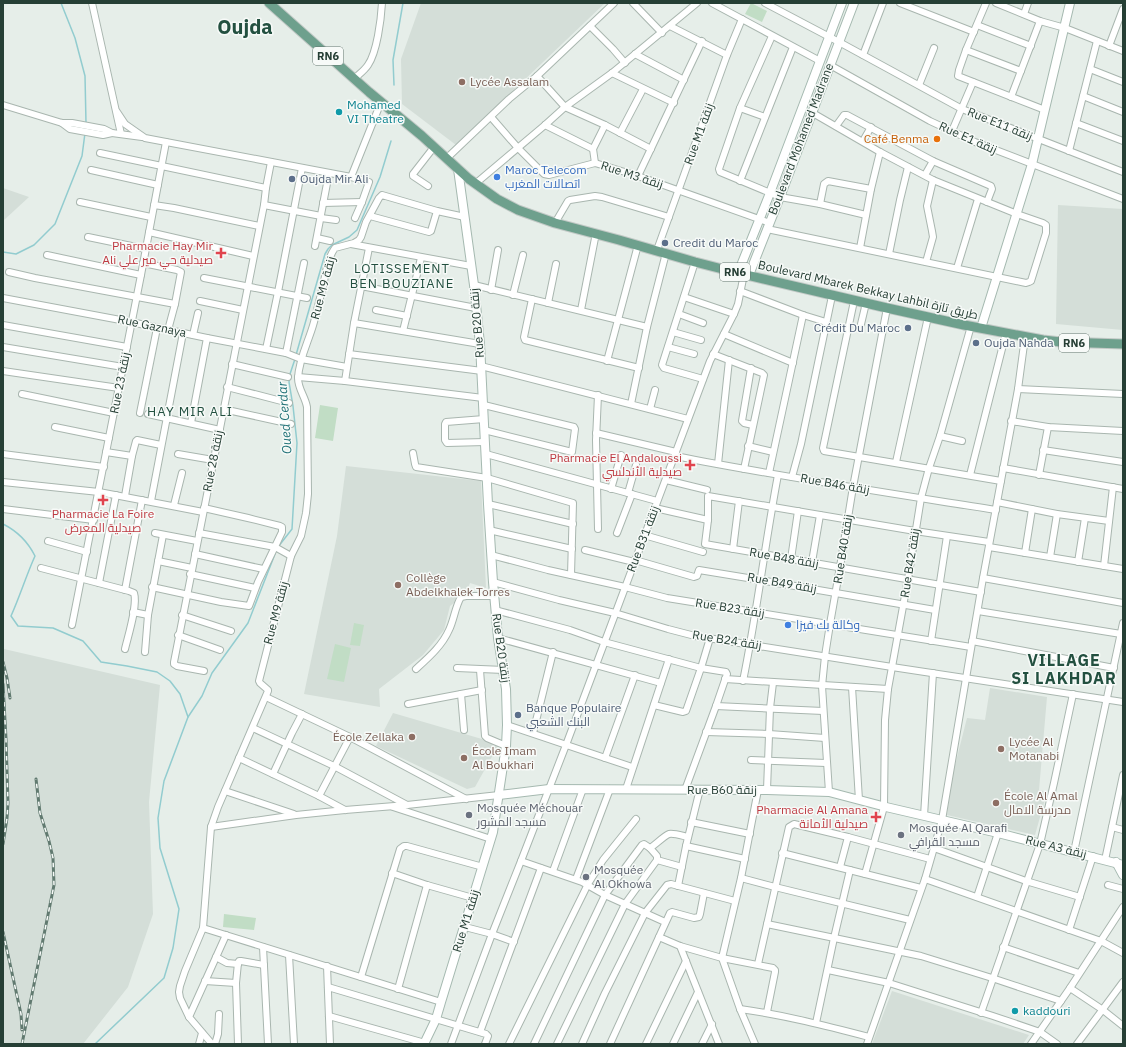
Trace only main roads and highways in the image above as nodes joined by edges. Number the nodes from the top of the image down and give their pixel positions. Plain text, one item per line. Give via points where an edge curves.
1 (269, 3) edge
2 (1123, 344) edge

1 - 2 main road, Boulevard Mbarek Bekkay Lahbil طريق تازة / RN6 via 475,184 508,205 528,214 743,276 854,301 1025,337 1061,342

